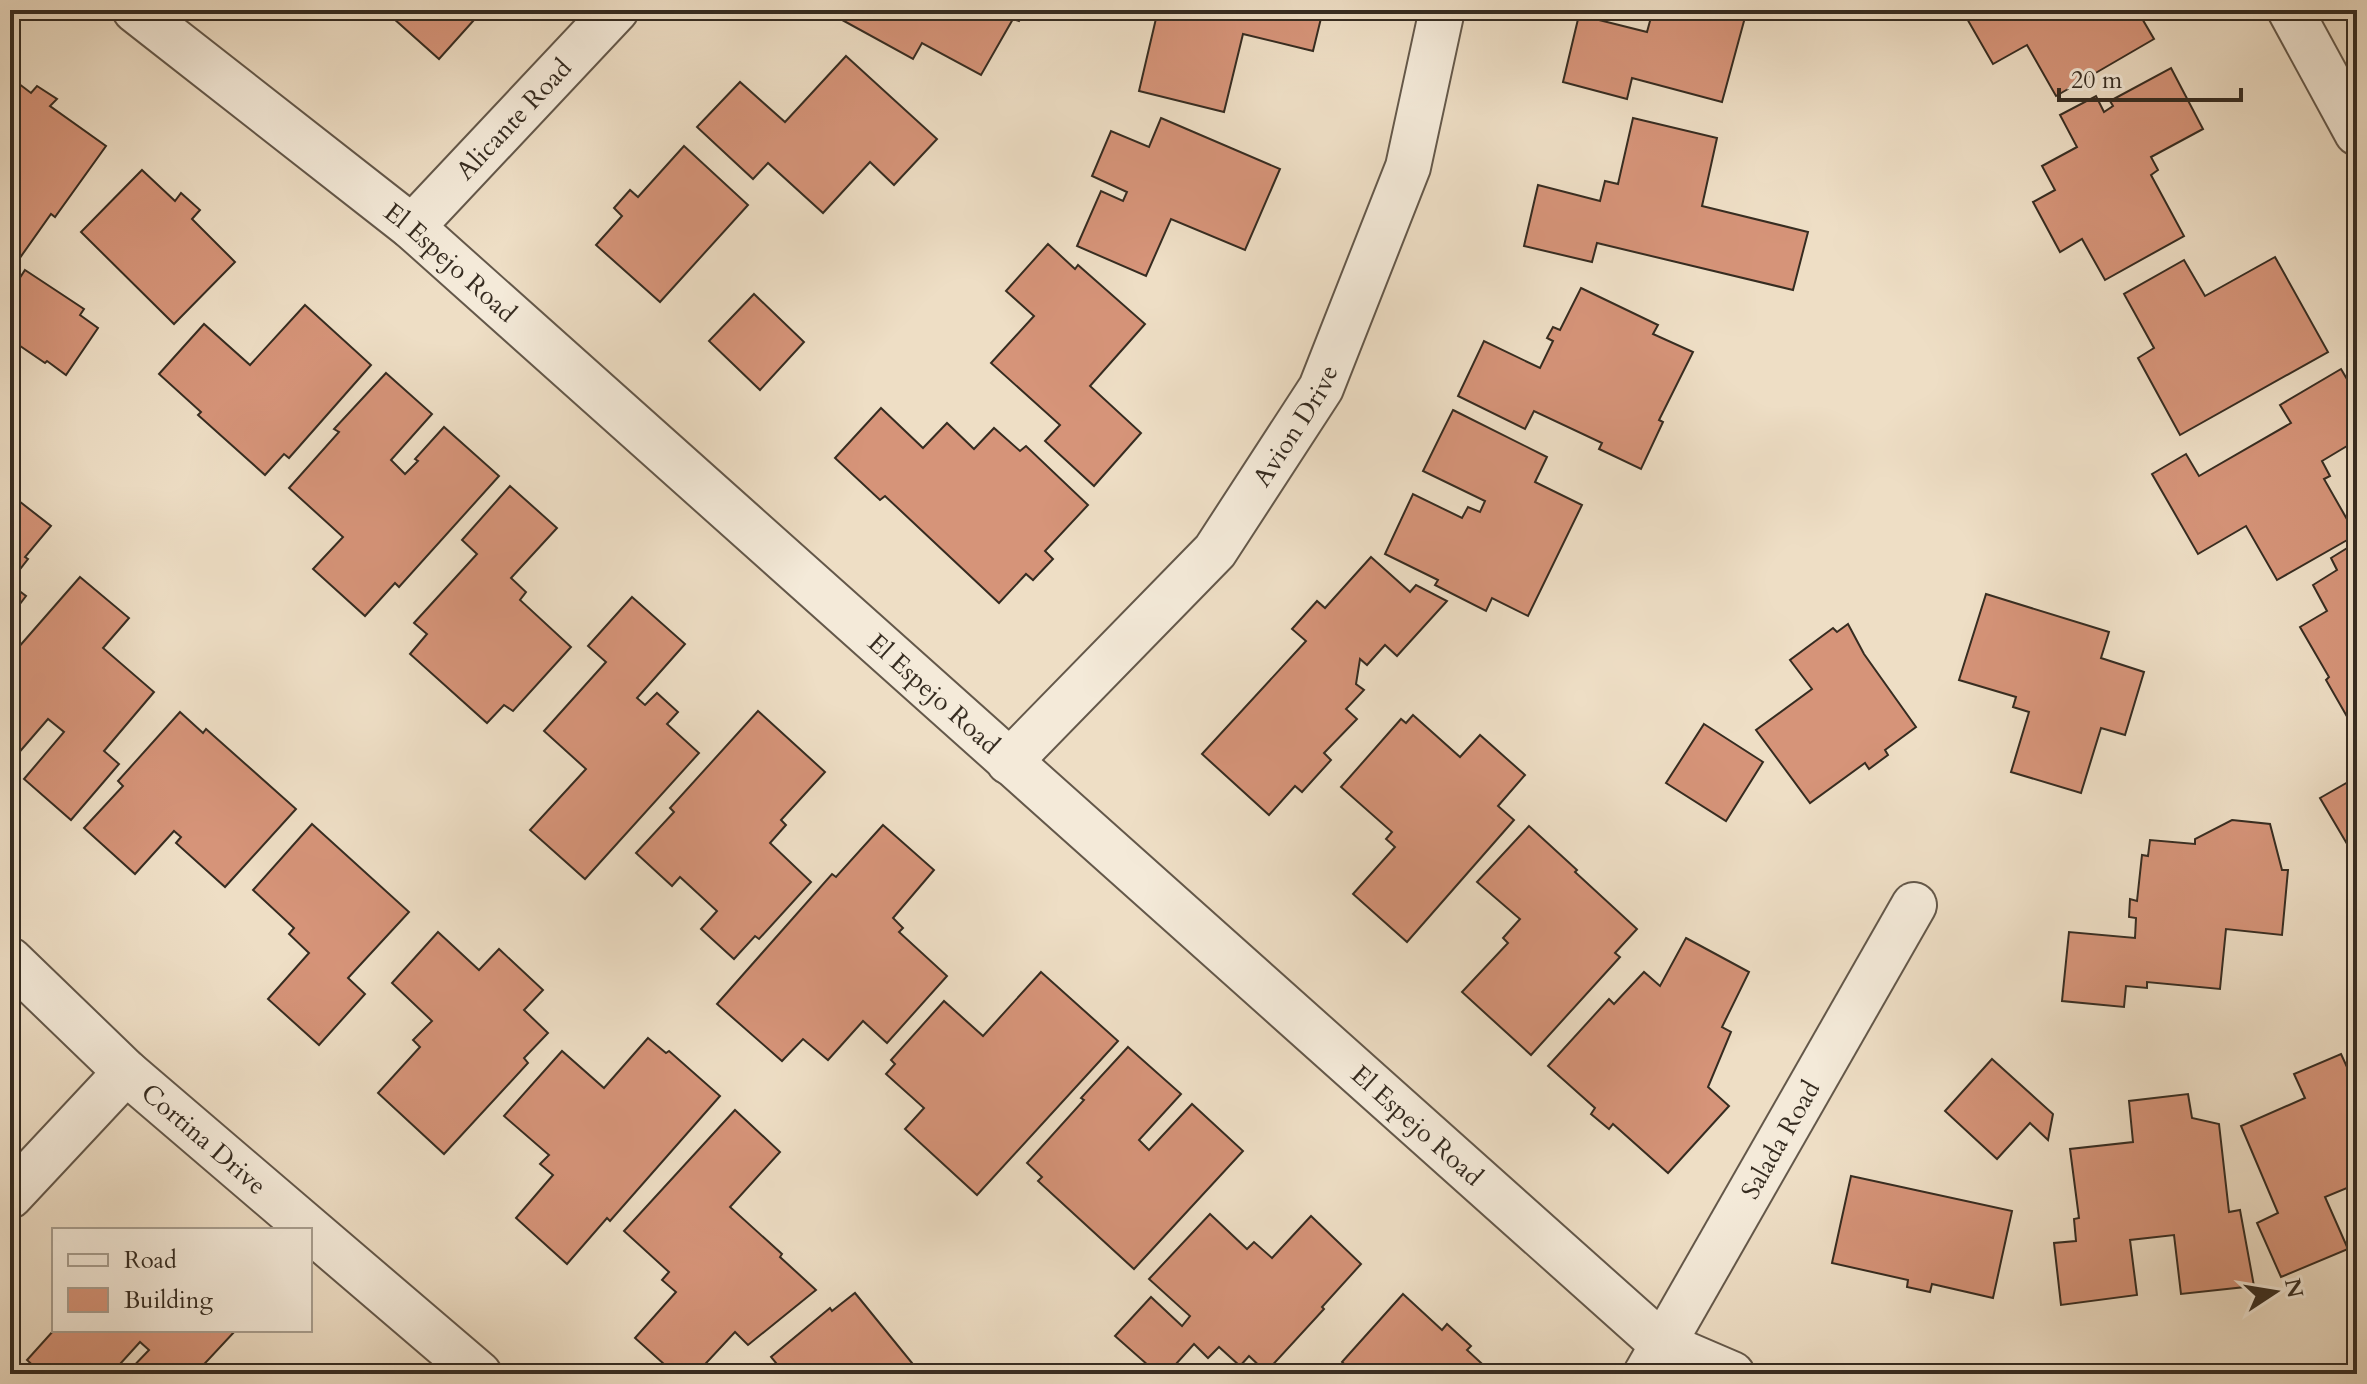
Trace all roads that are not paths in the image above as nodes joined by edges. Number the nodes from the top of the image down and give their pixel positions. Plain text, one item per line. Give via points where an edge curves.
1 (135, 10) edge
2 (616, 10) edge
3 (1442, 10) edge
4 (2290, 10) edge
5 (2357, 133) edge
6 (412, 227) junction
7 (1009, 762) junction
8 (1914, 905) dead end
9 (10, 960) edge
10 (126, 1072) junction
11 (10, 1196) edge
12 (308, 1228) edge
13 (312, 1231) edge
14 (1654, 1359) edge
15 (479, 1374) edge
16 (1732, 1374) edge

1 - 6 street, El Espejo Road
2 - 6 street, Alicante Road
3 - 7 street, Avion Drive via 1408,167 1321,388 1215,551
4 - 5 street
6 - 7 street, El Espejo Road
7 - 14 street, El Espejo Road
8 - 14 street, Salada Road
9 - 10 street, Cortina Drive
10 - 11 street
10 - 12 street, Cortina Drive
13 - 15 street, Cortina Drive
14 - 16 street, El Espejo Road

